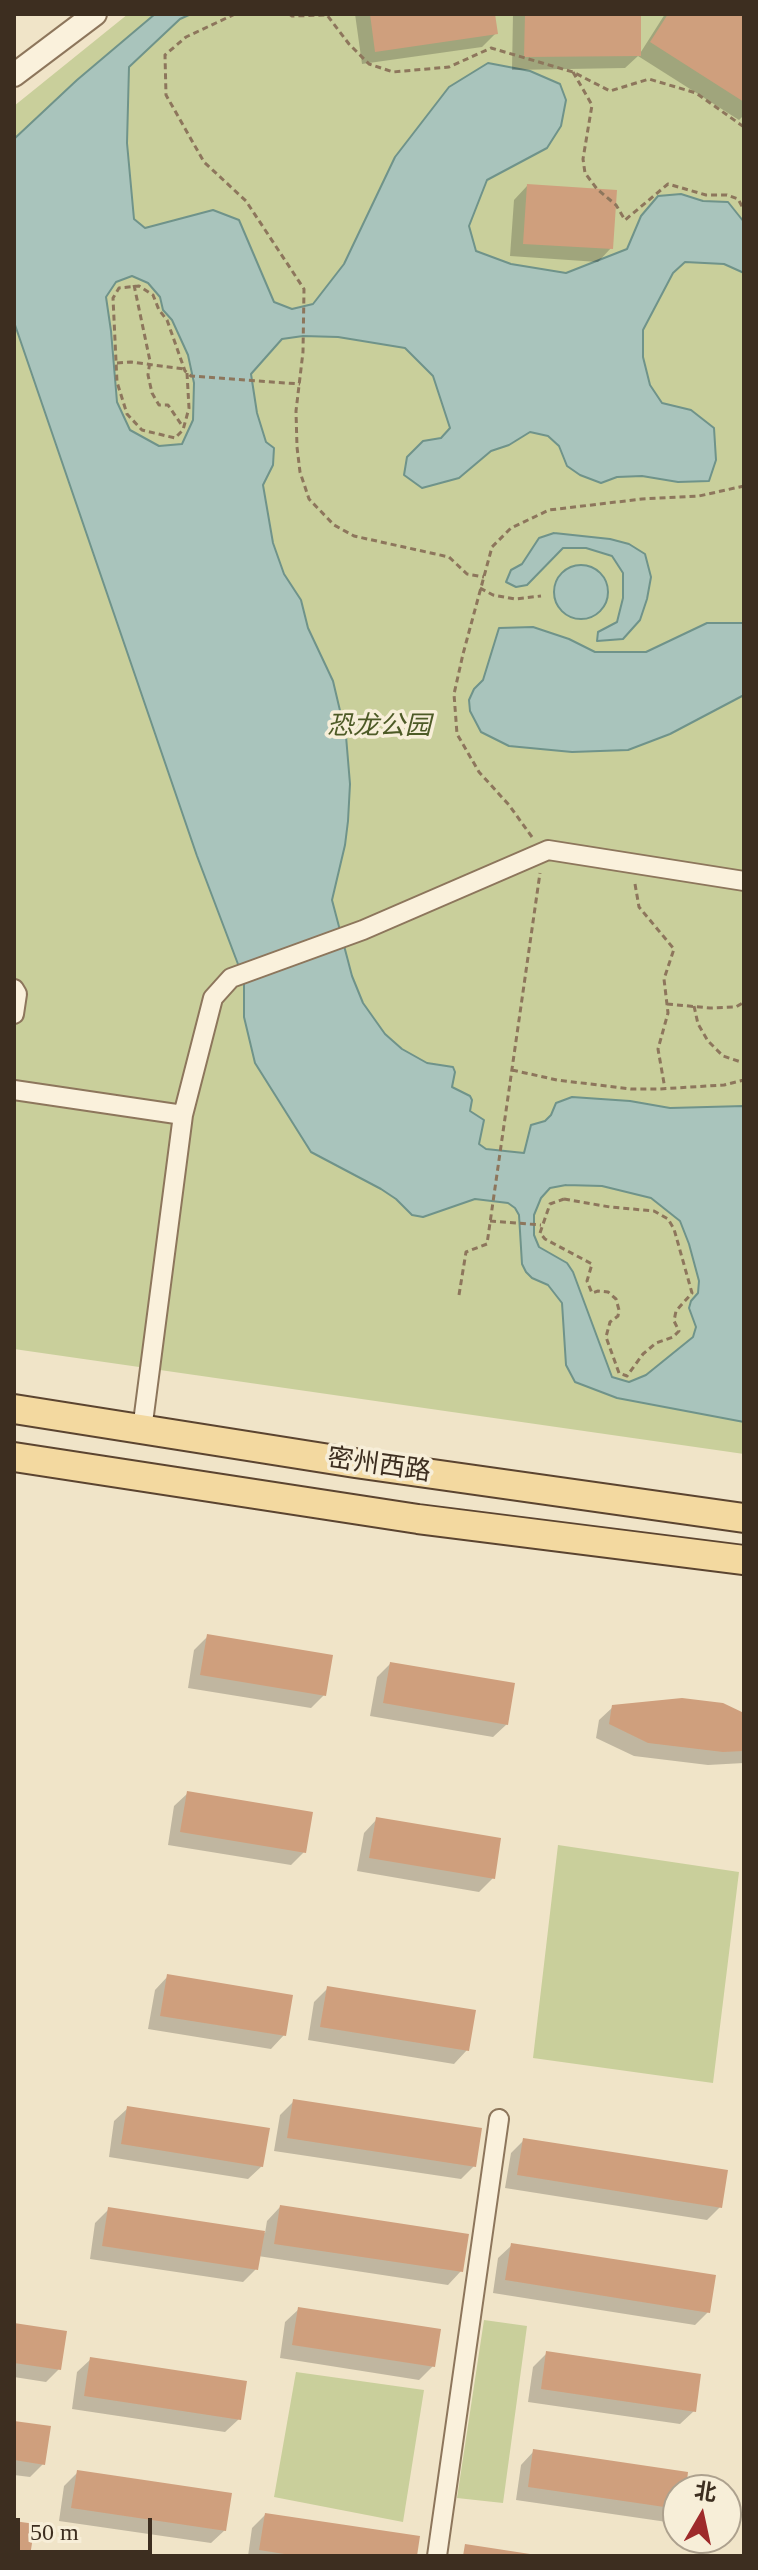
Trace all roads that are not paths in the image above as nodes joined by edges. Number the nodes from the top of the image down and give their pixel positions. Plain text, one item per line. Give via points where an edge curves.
1 (95, 14) edge
2 (14, 75) edge
3 (744, 881) edge
4 (14, 989) edge
5 (14, 1014) edge
6 (14, 1090) edge
7 (183, 1115) junction
8 (14, 1409) edge
9 (142, 1430) junction
10 (14, 1457) edge
11 (744, 1518) edge
12 (744, 1560) edge
13 (499, 2119) dead end
14 (437, 2556) edge

1 - 2 street
3 - 7 street via 548,850 363,930 231,978 213,998
4 - 5 street
6 - 7 street
7 - 9 street
8 - 9 main road, 密州西路
9 - 11 main road, 密州西路
10 - 12 main road, 密州西路 via 418,1519
13 - 14 street

